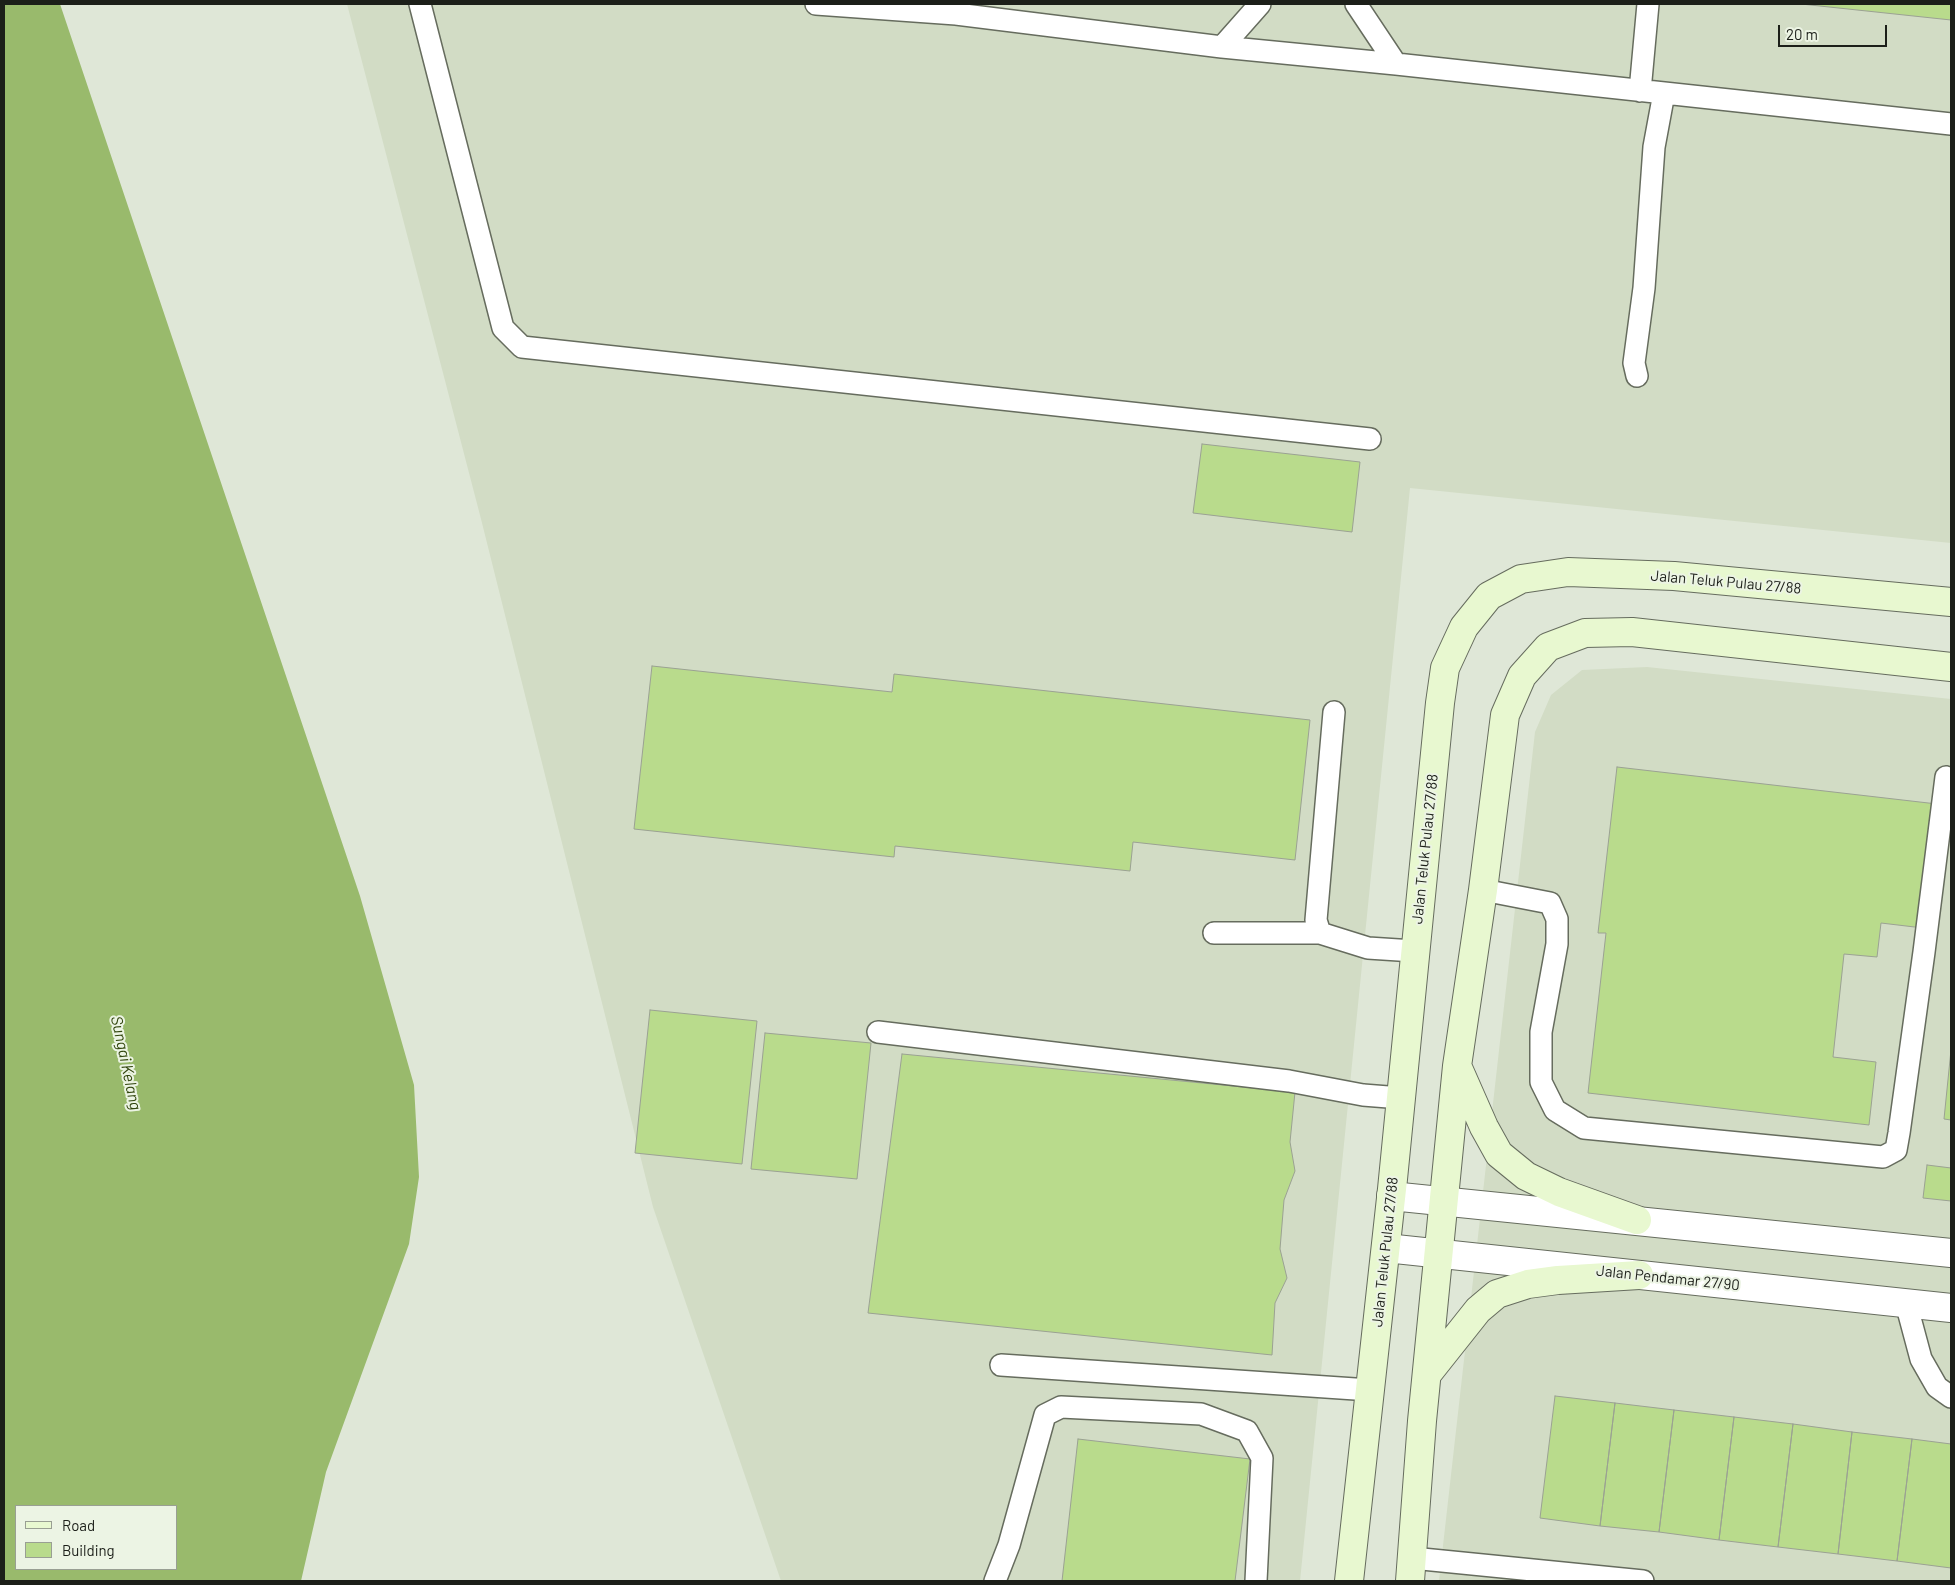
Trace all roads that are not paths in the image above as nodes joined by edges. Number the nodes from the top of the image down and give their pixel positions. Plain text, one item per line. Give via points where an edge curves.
1 (420, 4) edge
2 (816, 4) edge
3 (1260, 4) edge
4 (1356, 4) edge
5 (1648, 4) edge
6 (957, 9) edge
7 (1222, 47) junction
8 (1396, 64) junction
9 (1640, 91) junction
10 (1664, 93) junction
11 (1951, 124) edge
12 (1637, 376) dead end
13 (1370, 439) dead end
14 (1951, 602) edge
15 (1951, 667) edge
16 (1334, 712) dead end
17 (1946, 777) dead end
18 (1483, 890) junction
19 (1214, 933) dead end
20 (1320, 934) junction
21 (1414, 951) junction
22 (878, 1032) dead end
23 (1457, 1066) junction
24 (1401, 1098) junction
25 (1391, 1196) junction
26 (1444, 1201) junction
27 (1637, 1220) junction
28 (1386, 1248) junction
29 (1951, 1253) edge
30 (1439, 1254) junction
31 (1639, 1275) junction
32 (1906, 1303) junction
33 (1951, 1308) edge
34 (1001, 1365) dead end
35 (1428, 1373) junction
36 (1370, 1390) junction
37 (1951, 1397) edge
38 (1411, 1570) edge
39 (996, 1581) edge
40 (1256, 1581) edge
41 (1349, 1581) edge
42 (1643, 1581) edge

1 - 13 lane via 503,328 522,347
2 - 6 lane
3 - 7 lane
4 - 8 lane
5 - 9 lane
6 - 7 lane
7 - 8 lane
8 - 9 lane
9 - 10 lane
10 - 11 lane
10 - 12 lane via 1654,147 1644,288 1634,364
14 - 21 street, Jalan Teluk Pulau 27/88 via 1674,576 1568,572 1521,580 1489,596 1464,627 1445,668
15 - 18 street via 1632,632 1585,633 1548,647 1522,676 1505,715
16 - 20 lane via 1316,920
17 - 18 lane via 1899,1133 1896,1150 1884,1157 1584,1128 1555,1110 1542,1082 1541,1032 1556,944 1557,919 1550,903
18 - 23 street
19 - 20 lane
20 - 21 lane via 1368,948
21 - 24 street, Jalan Teluk Pulau 27/88
22 - 24 lane via 1279,1080 1363,1095
23 - 26 street
23 - 27 street via 1484,1127 1500,1154 1526,1176 1559,1192
24 - 25 street, Jalan Teluk Pulau 27/88
25 - 26 street
25 - 28 street, Jalan Teluk Pulau 27/88
26 - 27 street
26 - 30 street
27 - 29 street
28 - 30 street, Jalan Pendamar 27/90
28 - 36 street, Jalan Teluk Pulau 27/88
30 - 31 street, Jalan Pendamar 27/90
30 - 35 street
31 - 32 street, Jalan Pendamar 27/90
31 - 35 street via 1528,1284 1498,1294 1478,1310
32 - 33 street, Jalan Pendamar 27/90
32 - 37 lane via 1921,1359 1937,1387
34 - 36 lane
35 - 38 street
36 - 41 street, Jalan Teluk Pulau 27/88
38 - 42 lane
39 - 40 lane via 1045,1415 1061,1407 1201,1414 1247,1431 1262,1458

